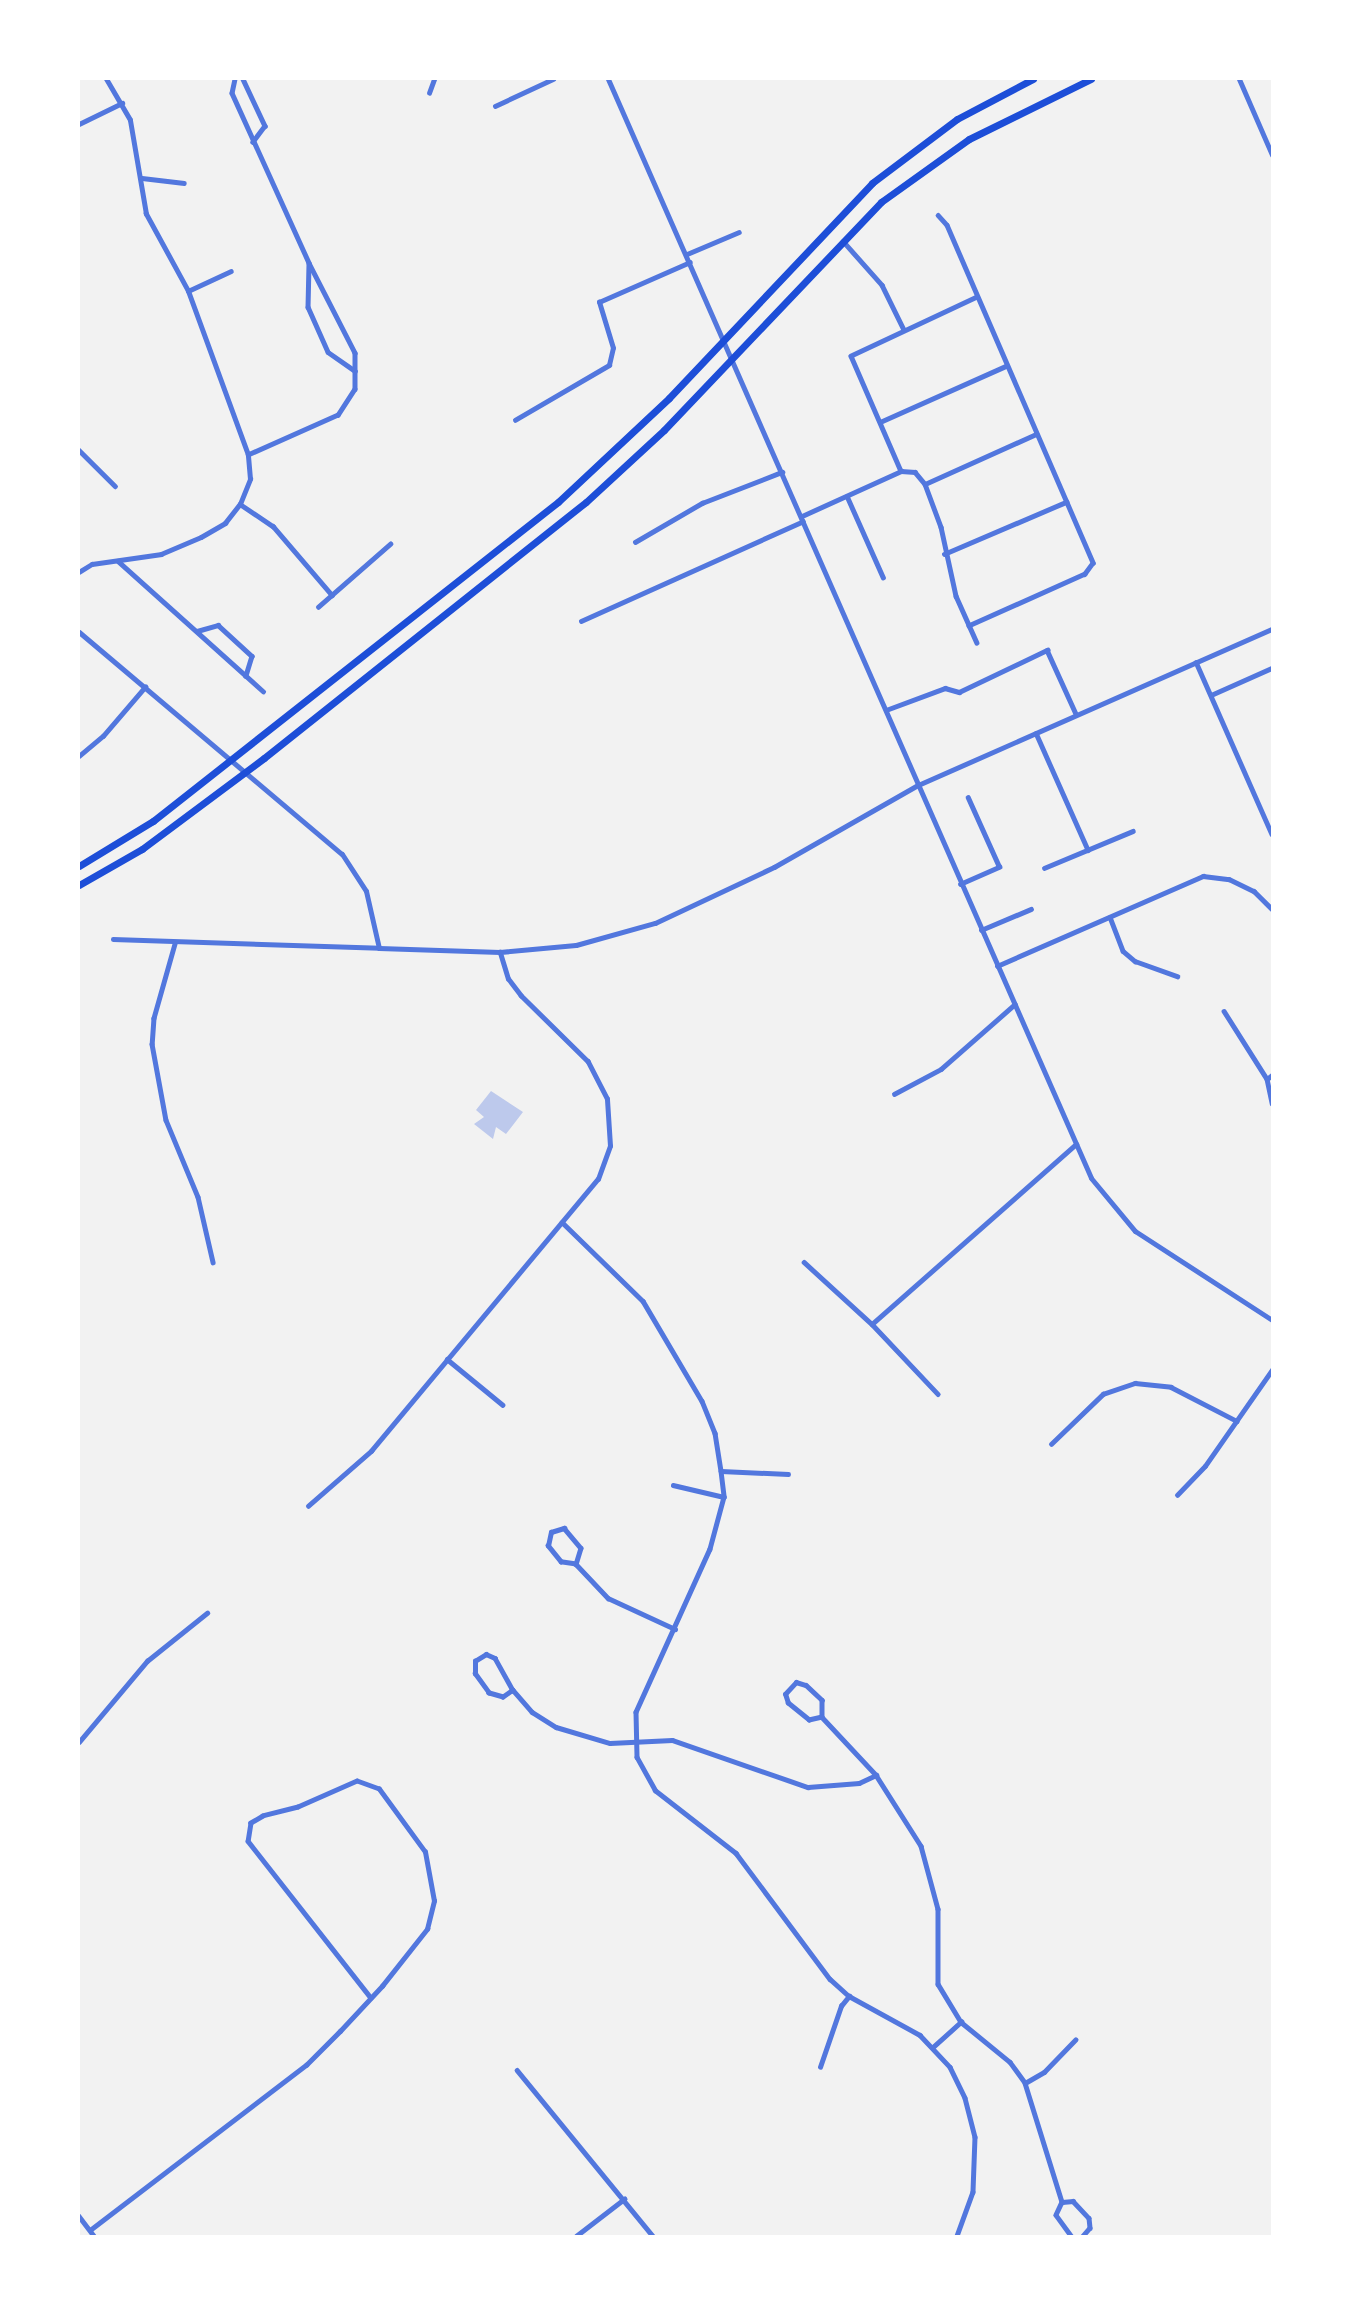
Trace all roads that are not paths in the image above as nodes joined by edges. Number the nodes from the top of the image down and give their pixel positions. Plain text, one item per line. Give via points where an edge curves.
1 (106, 79) edge
2 (235, 79) edge
3 (243, 79) edge
4 (434, 79) edge
5 (553, 79) edge
6 (608, 79) edge
7 (1033, 79) edge
8 (1091, 79) edge
9 (1238, 79) edge
10 (429, 93) dead end
11 (122, 103) junction
12 (495, 106) dead end
13 (79, 124) edge
14 (253, 142) junction
15 (1272, 155) edge
16 (142, 178) junction
17 (184, 183) dead end
18 (938, 215) dead end
19 (738, 232) dead end
20 (842, 241) junction
21 (687, 254) junction
22 (691, 262) junction
23 (309, 263) junction
24 (231, 271) dead end
25 (188, 291) junction
26 (977, 297) junction
27 (904, 330) junction
28 (723, 341) junction
29 (731, 358) junction
30 (1006, 366) junction
31 (355, 371) junction
32 (515, 421) dead end
33 (880, 422) junction
34 (1036, 434) junction
35 (79, 450) edge
36 (248, 455) junction
37 (783, 471) junction
38 (901, 471) junction
39 (925, 484) junction
40 (115, 486) dead end
41 (847, 496) junction
42 (1066, 502) junction
43 (240, 505) junction
44 (803, 518) junction
45 (635, 542) dead end
46 (390, 544) dead end
47 (944, 554) junction
48 (117, 560) junction
49 (79, 572) edge
50 (883, 577) dead end
51 (332, 595) junction
52 (318, 607) dead end
53 (581, 621) dead end
54 (969, 626) junction
55 (1272, 629) edge
56 (196, 631) junction
57 (79, 632) edge
58 (977, 643) dead end
59 (1196, 661) junction
60 (1272, 668) edge
61 (246, 676) junction
62 (145, 686) junction
63 (263, 691) dead end
64 (1211, 695) junction
65 (886, 710) junction
66 (1076, 714) junction
67 (1036, 732) junction
68 (79, 756) edge
69 (232, 758) junction
70 (246, 771) junction
71 (918, 785) junction
72 (968, 798) dead end
73 (1133, 831) dead end
74 (1272, 834) edge
75 (1088, 850) junction
76 (79, 866) edge
77 (1044, 867) dead end
78 (79, 885) edge
79 (960, 885) junction
80 (1031, 909) dead end
81 (1272, 909) edge
82 (1110, 917) junction
83 (981, 931) junction
84 (113, 939) dead end
85 (175, 944) junction
86 (379, 948) junction
87 (500, 952) junction
88 (997, 966) junction
89 (1177, 976) dead end
90 (1016, 1004) junction
91 (1223, 1011) dead end
92 (1270, 1077) edge
93 (894, 1094) dead end
94 (1272, 1103) edge
95 (1077, 1144) junction
96 (562, 1222) junction
97 (214, 1262) dead end
98 (804, 1262) dead end
99 (1272, 1320) edge
100 (872, 1324) junction
101 (447, 1359) junction
102 (1272, 1370) edge
103 (938, 1394) dead end
104 (503, 1405) dead end
105 (1237, 1421) junction
106 (1051, 1444) dead end
107 (721, 1471) junction
108 (788, 1474) dead end
109 (673, 1485) dead end
110 (1177, 1495) dead end
111 (724, 1497) junction
112 (307, 1506) dead end
113 (576, 1564) junction
114 (207, 1613) dead end
115 (675, 1629) junction
116 (513, 1690) junction
117 (822, 1717) junction
118 (79, 1742) edge
119 (635, 1743) junction
120 (876, 1775) junction
121 (849, 1996) junction
122 (371, 1998) junction
123 (961, 2022) junction
124 (1075, 2040) dead end
125 (933, 2047) junction
126 (820, 2067) dead end
127 (517, 2070) dead end
128 (1025, 2083) junction
129 (624, 2199) junction
130 (1062, 2202) junction
131 (79, 2216) edge
132 (90, 2230) junction
133 (94, 2236) edge
134 (576, 2236) edge
135 (653, 2236) edge
136 (957, 2236) edge
137 (1071, 2236) edge
138 (1083, 2236) edge

1 - 11 street
2 - 14 street via 232,93
3 - 14 street via 265,126
4 - 10 street
5 - 12 street
6 - 21 street
7 - 28 main road via 957,119 890,168
8 - 20 main road via 958,146 881,202
9 - 15 street
11 - 13 street
11 - 16 street
14 - 23 street
16 - 17 street
16 - 25 street via 146,214
18 - 26 street
19 - 21 street
20 - 27 street via 882,285
20 - 29 main road
21 - 22 street
22 - 28 street
22 - 32 street via 599,302 613,348 609,365
23 - 31 street via 355,353
23 - 31 street via 308,307 328,352
24 - 25 street
25 - 36 street
26 - 27 street
26 - 30 street
27 - 33 street via 851,356
28 - 29 street
28 - 69 main road via 558,502
29 - 37 street
29 - 70 main road via 664,430 586,502
30 - 33 street
30 - 34 street
31 - 36 street via 351,399 338,415
33 - 38 street
34 - 39 street
34 - 42 street
35 - 40 street
36 - 43 street via 250,478
37 - 44 street
37 - 45 street via 702,503
38 - 39 street via 915,472
38 - 41 street
39 - 47 street via 942,527
41 - 44 street
41 - 50 street
42 - 47 street
42 - 54 street via 1093,563 1085,574
43 - 48 street via 225,523 201,537 156,556
43 - 51 street via 273,526
44 - 53 street
44 - 65 street
46 - 51 street
47 - 54 street
48 - 49 street via 92,564
48 - 56 street
51 - 52 street
54 - 58 street
55 - 59 street
56 - 61 street
56 - 61 street via 218,625 252,656
57 - 62 street
59 - 64 street
59 - 66 street
60 - 64 street
61 - 63 street
62 - 68 street via 103,736
62 - 69 street
64 - 74 street
65 - 66 street via 945,688 959,692 1047,650
65 - 71 street
66 - 67 street
67 - 71 street
67 - 75 street
69 - 70 street
69 - 76 main road via 153,821
70 - 78 main road via 142,849
70 - 86 street via 353,867 366,891
71 - 79 street
71 - 87 street via 774,867 655,923 576,946
72 - 79 street via 999,867
73 - 75 street
75 - 77 street
79 - 83 street
80 - 83 street
81 - 82 street via 1254,891 1229,879 1203,876
82 - 88 street
82 - 89 street via 1123,951 1135,961
83 - 88 street
84 - 85 street
85 - 86 street
85 - 97 street via 154,1018 152,1044 166,1120 198,1197
86 - 87 street
87 - 96 street via 508,979 581,1051 607,1099 611,1136 598,1179
88 - 90 street
90 - 93 street via 942,1069
90 - 95 street
91 - 92 street
92 - 94 street
95 - 99 street via 1091,1178 1135,1231
95 - 100 street
96 - 101 street
96 - 107 street via 643,1301 702,1401 715,1433
98 - 100 street
100 - 103 street
101 - 104 street
101 - 112 street via 371,1451
102 - 105 street
105 - 106 street via 1171,1387 1135,1383 1103,1394
105 - 110 street
107 - 108 street
107 - 111 street
109 - 111 street
111 - 115 street via 710,1549
113 - 113 street via 579,1544 570,1531 555,1529 548,1546 561,1562
113 - 115 street via 608,1598
114 - 118 street via 147,1661
115 - 119 street via 636,1712
116 - 116 street via 495,1658 486,1654 475,1661 475,1674 489,1693 503,1697
116 - 119 street via 532,1712 556,1727 610,1743
117 - 117 street via 824,1706 818,1696 802,1683 791,1685 785,1694 788,1703 809,1720
117 - 120 street
119 - 120 street via 672,1740 807,1787 826,1788
119 - 121 street via 637,1757 655,1790 736,1853 766,1887 813,1960
120 - 123 street via 900,1808 930,1871 938,1909 938,1984
121 - 125 street
121 - 126 street via 841,2006
122 - 122 street via 427,1929 434,1901 425,1852 379,1789 357,1781 298,1807 263,1816 251,1823 248,1841
122 - 132 street via 306,2065
123 - 125 street
123 - 128 street via 1010,2062
124 - 128 street via 1044,2072
125 - 136 street via 965,2098 975,2137 973,2192
127 - 129 street
128 - 130 street
129 - 134 street
129 - 135 street
130 - 137 street via 1056,2215
130 - 138 street via 1078,2204 1090,2218 1090,2228
131 - 132 street
132 - 133 street

